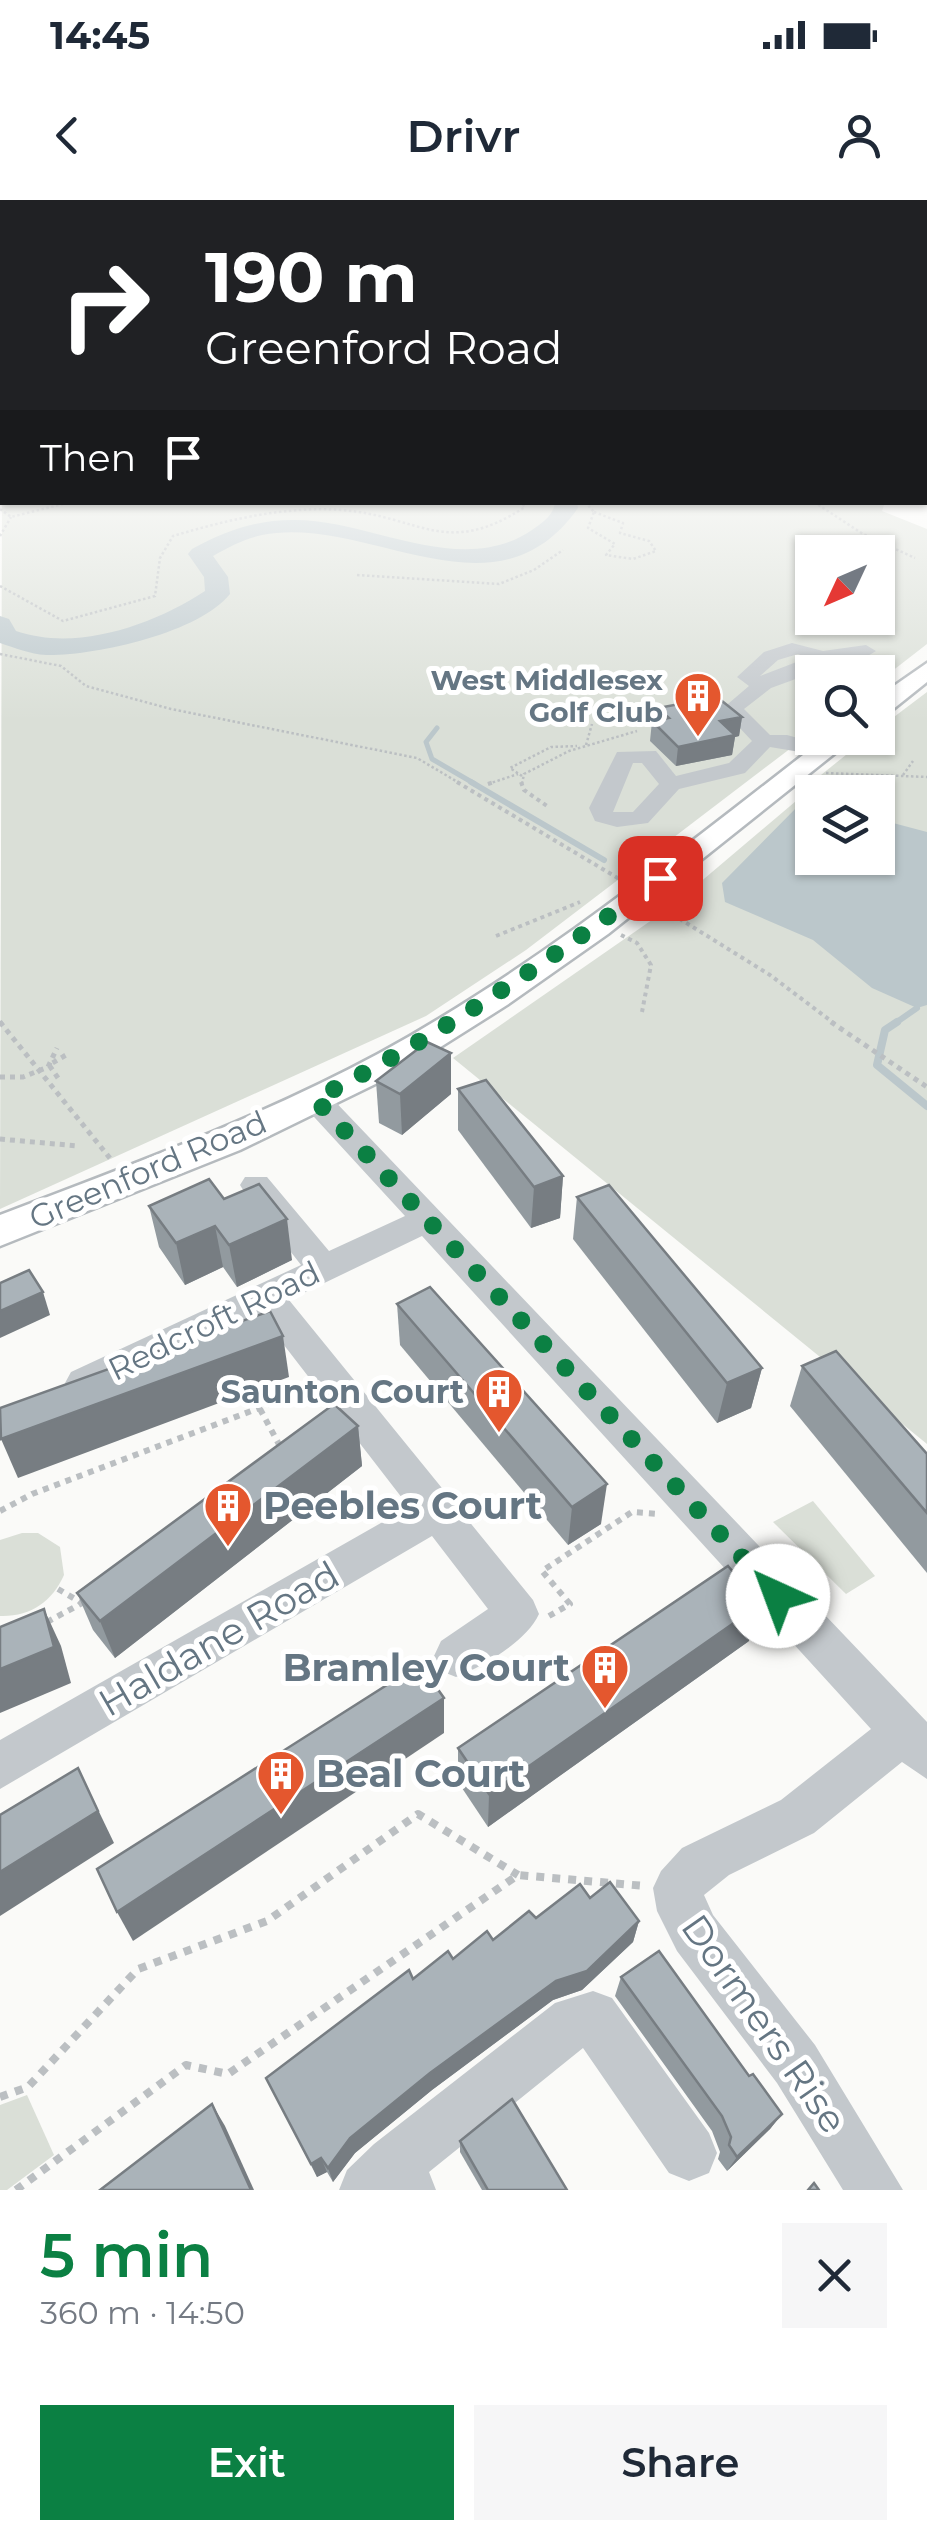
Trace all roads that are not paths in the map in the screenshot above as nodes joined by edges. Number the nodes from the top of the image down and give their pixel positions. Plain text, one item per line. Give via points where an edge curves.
1 (866, 651) dead end
2 (927, 670) edge
3 (895, 695) edge
4 (764, 741) junction
5 (795, 744) edge
6 (817, 755) edge
7 (671, 784) dead end
8 (315, 1099) junction
9 (256, 1185) edge
10 (428, 1219) junction
11 (0, 1231) edge
12 (322, 1268) junction
13 (265, 1295) junction
14 (53, 1398) edge
15 (437, 1512) junction
16 (456, 1656) dead end
17 (915, 1744) edge
18 (0, 1766) edge
19 (689, 2153) dead end
20 (390, 2182) edge
21 (876, 2190) edge

1 - 4 street via 820,656 732,709
2 - 3 main road
4 - 5 street
4 - 7 street via 737,768
6 - 8 main road, Greenford Road via 590,913 443,1031
8 - 10 street
8 - 11 main road, Greenford Road
9 - 12 street
10 - 12 street, Redcroft Road
10 - 17 street
12 - 13 street, Redcroft Road
13 - 14 street, Redcroft Road
13 - 15 street
15 - 16 street via 518,1614
15 - 18 street, Haldane Road
17 - 21 street, Dormers Rise via 782,1826 707,1858 678,1888 695,1933 796,2064
19 - 20 street via 593,2017 574,2022

